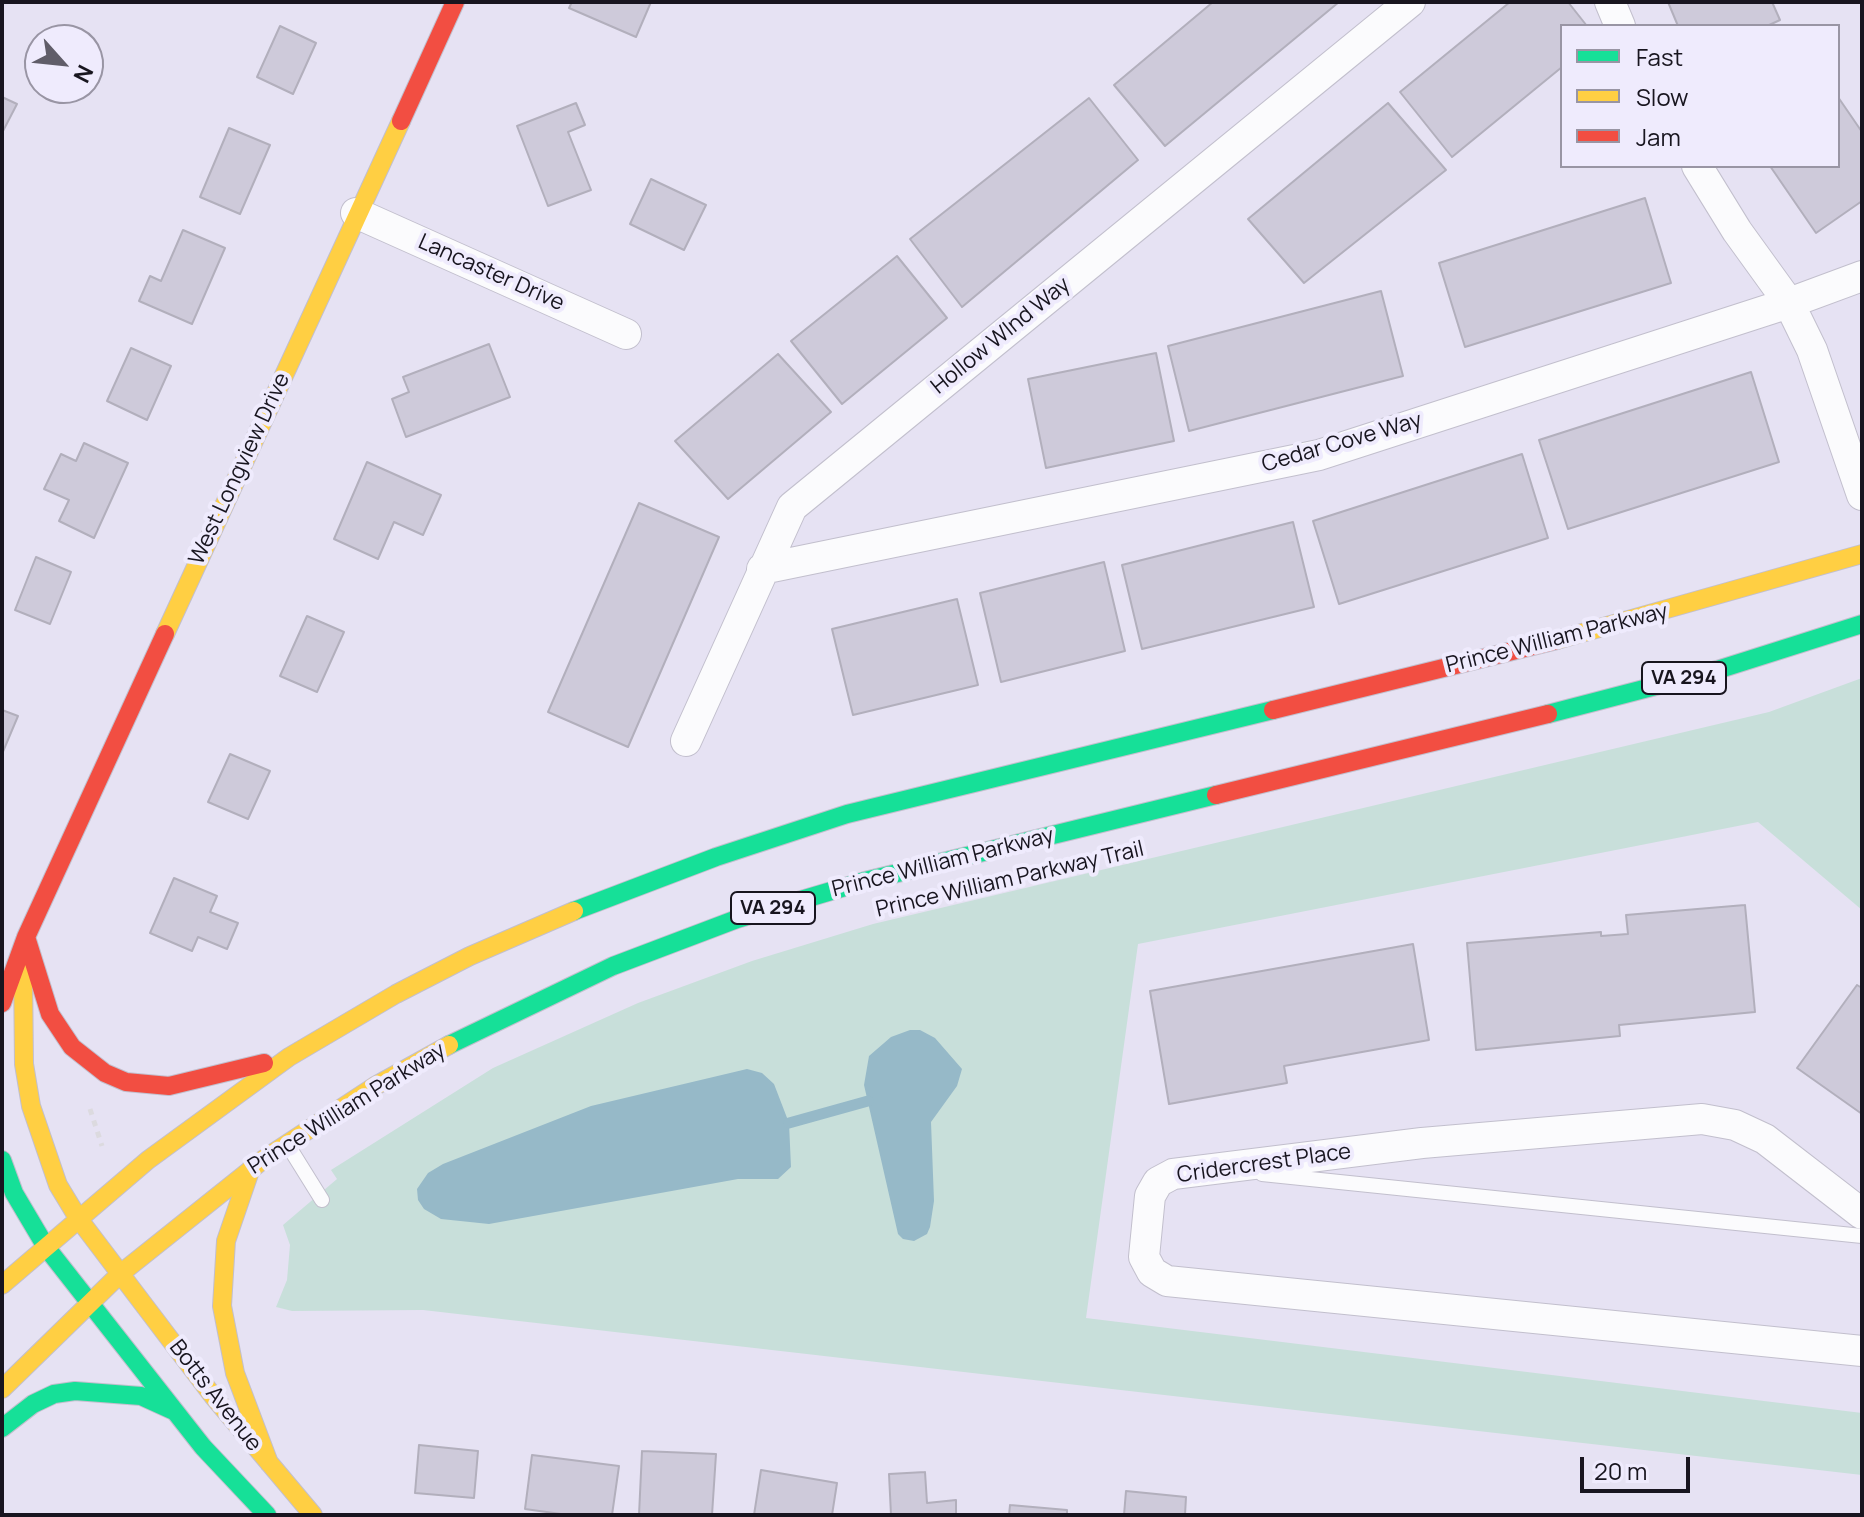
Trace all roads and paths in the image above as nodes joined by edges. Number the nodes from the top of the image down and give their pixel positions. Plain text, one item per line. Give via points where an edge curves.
1 (455, 2) edge
2 (1410, 2) edge
3 (1610, 2) edge
4 (1619, 24) edge
5 (1698, 168) edge
6 (356, 213) junction
7 (1862, 276) edge
8 (1789, 303) junction
9 (626, 334) dead end
10 (1862, 495) edge
11 (1862, 554) edge
12 (762, 569) junction
13 (1862, 624) edge
14 (686, 741) dead end
15 (26, 937) junction
16 (2, 1003) edge
17 (289, 1057) junction
18 (287, 1143) junction
19 (2, 1160) edge
20 (251, 1168) junction
21 (1215, 1169) junction
22 (322, 1200) dead end
23 (1862, 1214) edge
24 (78, 1218) junction
25 (1862, 1236) edge
26 (46, 1247) junction
27 (120, 1274) junction
28 (2, 1285) edge
29 (88, 1303) junction
30 (1862, 1351) edge
31 (2, 1389) edge
32 (174, 1411) junction
33 (2, 1428) edge
34 (269, 1463) junction
35 (267, 1515) edge
36 (313, 1515) edge

1 - 6 main road, West Longview Drive
2 - 12 street, Hollow WInd Way via 792,507
3 - 4 street
5 - 8 street
6 - 9 street, Lancaster Drive
6 - 15 main road, West Longview Drive
7 - 8 street, Cedar Cove Way
8 - 10 street via 1812,350
8 - 12 street, Cedar Cove Way via 1319,455
11 - 17 main road, Prince William Parkway via 1586,633 906,798 785,833 499,943 396,994
12 - 14 street, Hollow WInd Way
13 - 18 main road, Prince William Parkway / VA 294 via 1687,678 865,881 737,919 613,966 491,1022 375,1086
15 - 16 main road, West Longview Drive
15 - 17 main road via 50,1014 72,1047 105,1073 126,1082 169,1086
15 - 24 main road, West Longview Drive via 21,1020 31,1106 58,1185
17 - 24 main road, Prince William Parkway via 218,1106
18 - 20 main road, Prince William Parkway / VA 294
18 - 22 lane
19 - 26 main road via 14,1193
20 - 27 main road, Prince William Parkway / VA 294
20 - 34 main road via 226,1241 222,1306 235,1373
21 - 23 street, Cridercrest Place via 1422,1143 1702,1119 1735,1125 1765,1139
21 - 25 lane
21 - 30 street, Cridercrest Place via 1173,1174 1158,1182 1150,1196 1144,1257 1152,1272 1167,1281
24 - 26 main road, Prince William Parkway
24 - 27 main road, West Longview Drive
26 - 28 main road, Prince William Parkway
26 - 29 main road
27 - 29 main road, Prince William Parkway / VA 294
27 - 34 main road, Botts Avenue
29 - 31 main road, Prince William Parkway / VA 294
29 - 32 main road, Botts Avenue
32 - 33 main road via 131,1394 75,1391 33,1404
32 - 35 main road, Botts Avenue
34 - 36 main road, Botts Avenue

